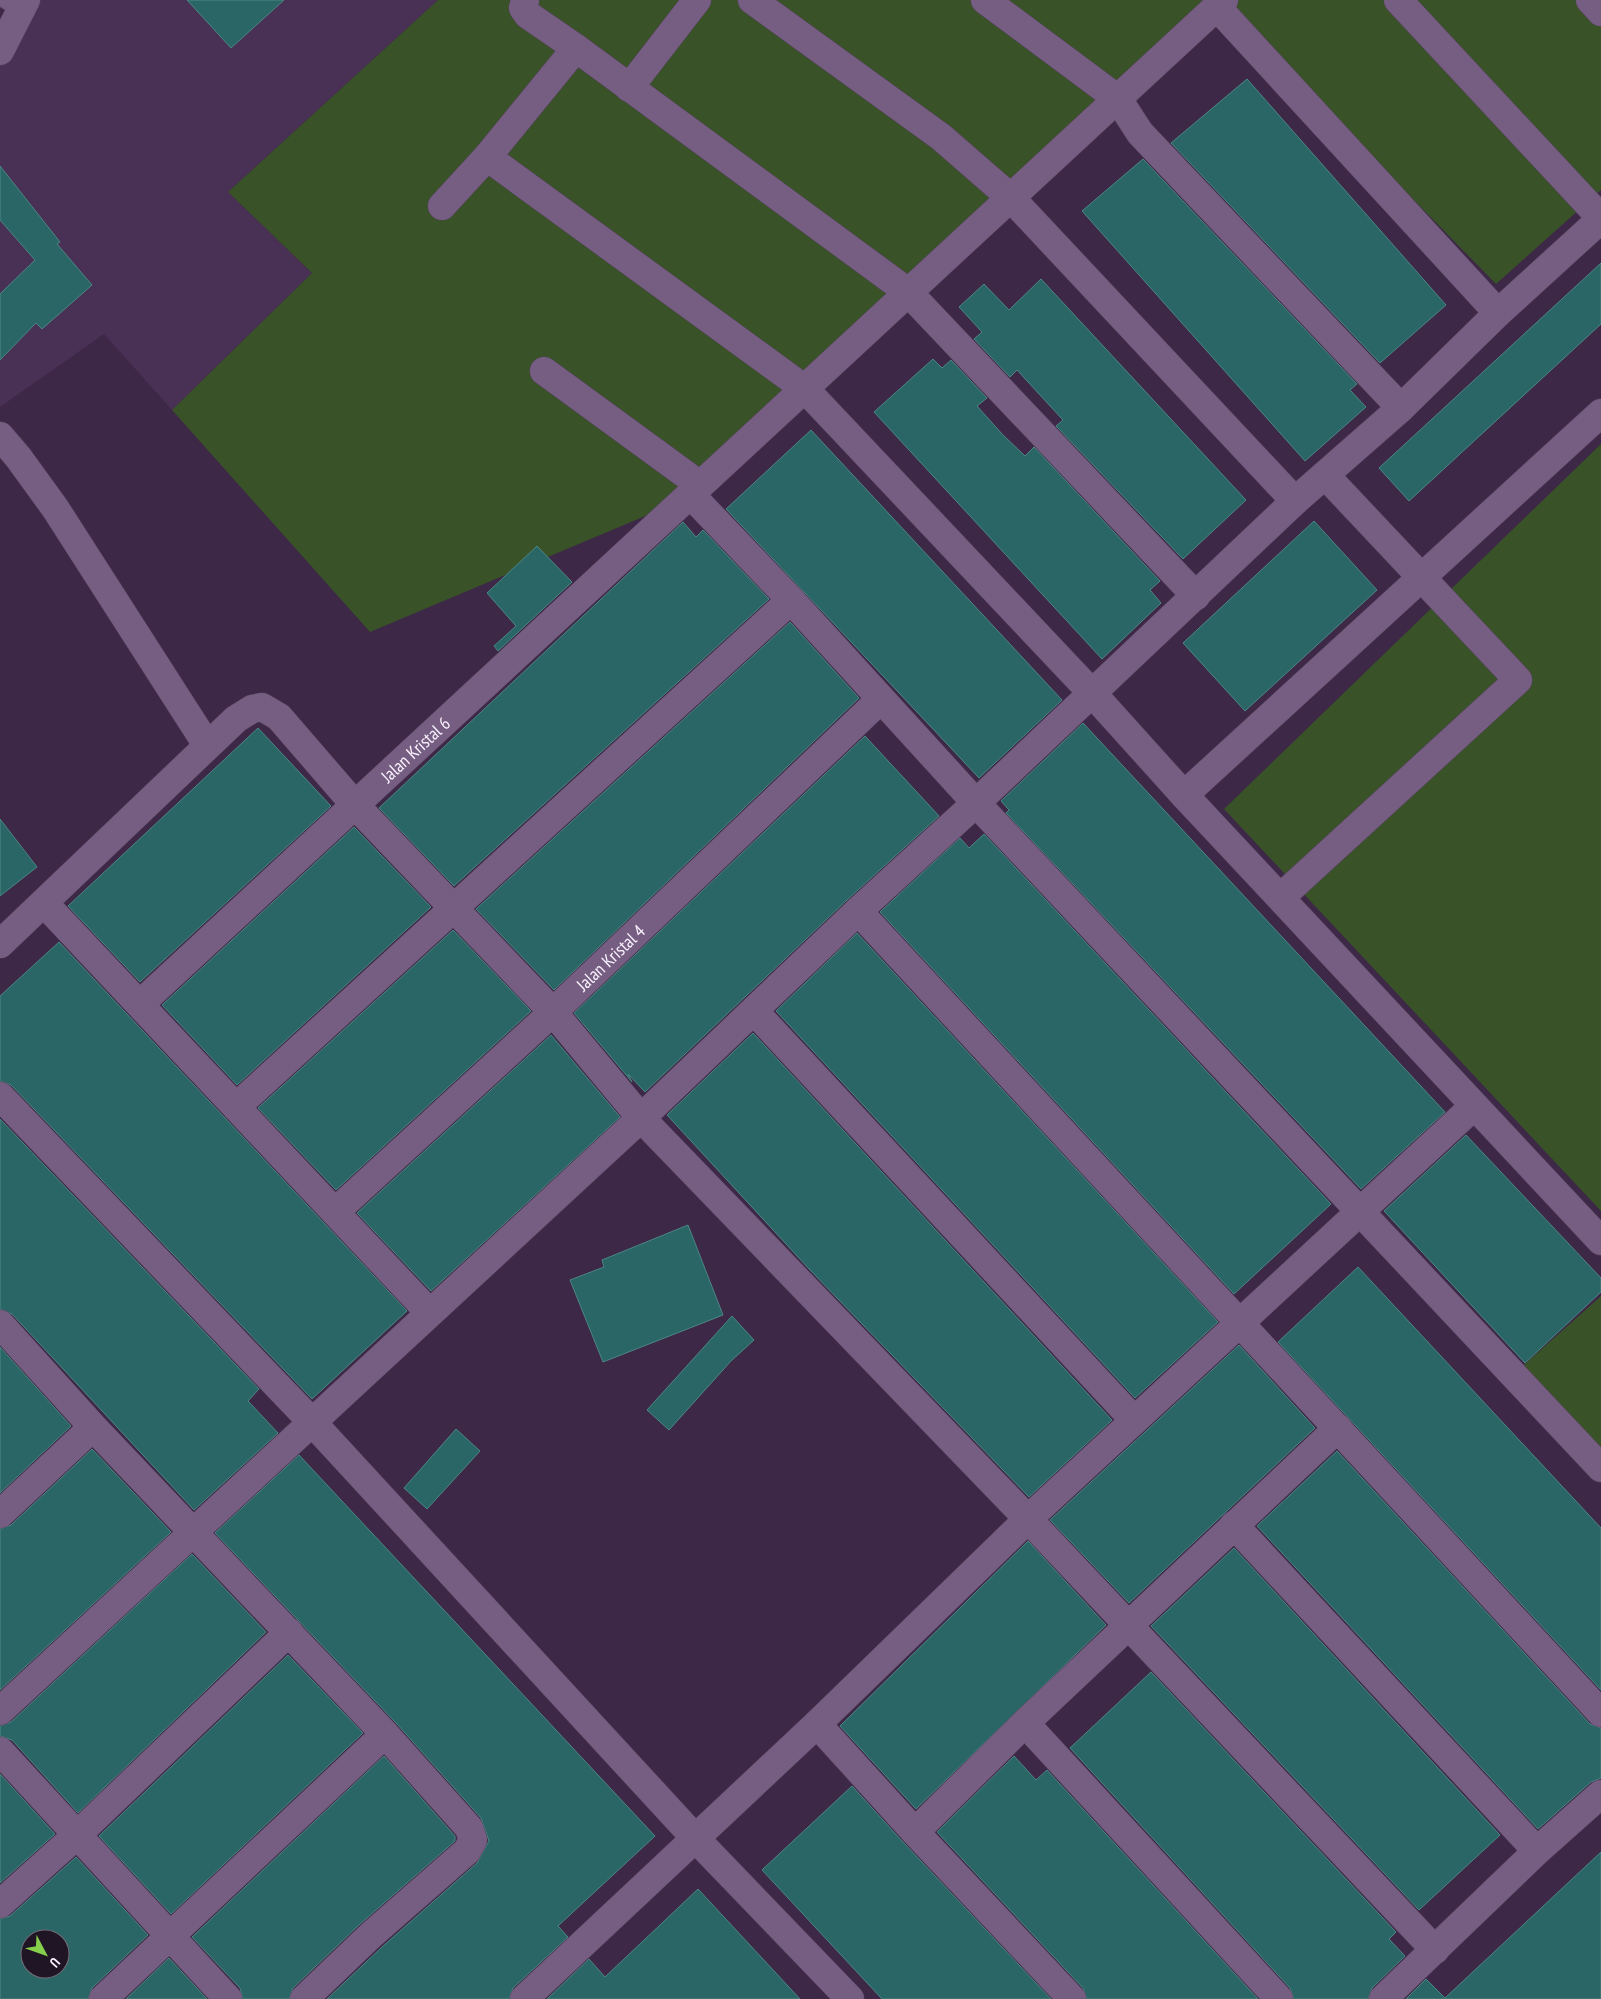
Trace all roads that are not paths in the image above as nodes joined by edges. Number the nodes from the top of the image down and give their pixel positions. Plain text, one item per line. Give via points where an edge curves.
1 (525, 0) edge
2 (697, 0) edge
3 (752, 0) edge
4 (1398, 0) edge
5 (1590, 0) edge
6 (17, 3) edge
7 (1220, 3) edge
8 (1004, 5) edge
9 (1601, 12) edge
10 (576, 48) junction
11 (0, 51) edge
12 (629, 88) junction
13 (1118, 99) junction
14 (487, 157) junction
15 (1011, 198) junction
16 (442, 206) dead end
17 (1601, 218) edge
18 (908, 292) junction
19 (1498, 314) junction
20 (544, 371) dead end
21 (805, 389) junction
22 (1402, 408) junction
23 (1601, 413) edge
24 (0, 436) edge
25 (1325, 475) junction
26 (696, 490) junction
27 (1295, 501) junction
28 (1420, 578) junction
29 (1196, 596) junction
30 (791, 600) junction
31 (1092, 693) junction
32 (881, 699) junction
33 (207, 746) junction
34 (1184, 795) junction
35 (976, 803) junction
36 (355, 805) junction
37 (1281, 897) junction
38 (44, 903) junction
39 (455, 908) junction
40 (858, 911) junction
41 (0, 944) edge
42 (140, 1004) junction
43 (754, 1011) junction
44 (553, 1012) junction
45 (0, 1096) edge
46 (1474, 1106) junction
47 (236, 1107) junction
48 (641, 1118) junction
49 (335, 1212) junction
50 (1360, 1213) junction
51 (1601, 1241) edge
52 (429, 1312) junction
53 (1240, 1322) junction
54 (0, 1325) edge
55 (1134, 1420) junction
56 (312, 1422) junction
57 (93, 1427) junction
58 (1338, 1428) junction
59 (1601, 1468) edge
60 (0, 1514) edge
61 (1028, 1519) junction
62 (1234, 1525) junction
63 (193, 1532) junction
64 (1128, 1625) junction
65 (289, 1632) junction
66 (0, 1711) edge
67 (1601, 1713) edge
68 (1025, 1723) junction
69 (818, 1724) junction
70 (385, 1734) junction
71 (0, 1751) edge
72 (1601, 1794) edge
73 (915, 1832) junction
74 (78, 1834) junction
75 (696, 1839) junction
76 (1537, 1851) junction
77 (0, 1904) edge
78 (172, 1936) junction
79 (1435, 1950) junction
80 (103, 1999) edge
81 (228, 1999) edge
82 (304, 1999) edge
83 (524, 1999) edge
84 (850, 1999) edge
85 (1072, 1999) edge
86 (1279, 1999) edge
87 (1383, 1999) edge

1 - 10 street via 524,8 528,14
2 - 12 street
3 - 15 street via 941,137
4 - 17 street
5 - 9 street
6 - 11 street
7 - 13 street, Jalan Kristal 6
7 - 19 street
8 - 13 street
10 - 12 street
10 - 14 street
12 - 18 street
13 - 15 street, Jalan Kristal 6
13 - 22 street via 1140,133
14 - 16 street
14 - 21 street
15 - 18 street, Jalan Kristal 6
15 - 27 street
17 - 19 street
18 - 21 street, Jalan Kristal 6
18 - 29 street
19 - 22 street
20 - 26 street
21 - 26 street, Jalan Kristal 6
21 - 31 street
22 - 25 street
23 - 28 street
24 - 33 street via 55,508
25 - 27 street
25 - 28 street
26 - 30 street
26 - 36 street, Jalan Kristal 6
27 - 29 street
28 - 34 street
28 - 37 street via 1518,680
29 - 31 street
30 - 32 street
30 - 39 street
31 - 34 street
31 - 35 street
32 - 35 street
32 - 44 street, Jalan Kristal 4
33 - 36 street via 244,714 262,708 279,717
33 - 38 street
34 - 37 street
35 - 40 street
35 - 50 street
36 - 39 street
36 - 42 street, Jalan Kristal 6
37 - 46 street
38 - 41 street
38 - 42 street
39 - 44 street
39 - 47 street
40 - 43 street
40 - 53 street
42 - 47 street
43 - 48 street
43 - 55 street
44 - 48 street
44 - 49 street, Jalan Kristal 4
45 - 56 street
46 - 50 street
46 - 51 street
47 - 49 street
48 - 52 street
48 - 61 street
49 - 52 street
50 - 53 street
50 - 59 street
52 - 56 street
53 - 55 street
53 - 58 street
54 - 57 street
55 - 61 street
56 - 63 street
56 - 75 street
57 - 60 street
57 - 63 street
58 - 62 street
58 - 67 street
61 - 64 street
61 - 69 street
62 - 64 street
62 - 76 street
63 - 65 street
63 - 66 street
64 - 68 street
64 - 79 street
65 - 70 street
65 - 74 street
68 - 73 street
68 - 86 street
69 - 73 street
69 - 75 street
70 - 78 street
70 - 82 street via 469,1828 473,1840 467,1851
71 - 74 street
72 - 76 street
73 - 85 street
74 - 77 street
74 - 78 street
75 - 83 street
75 - 84 street
76 - 79 street
78 - 80 street
78 - 81 street
79 - 87 street

